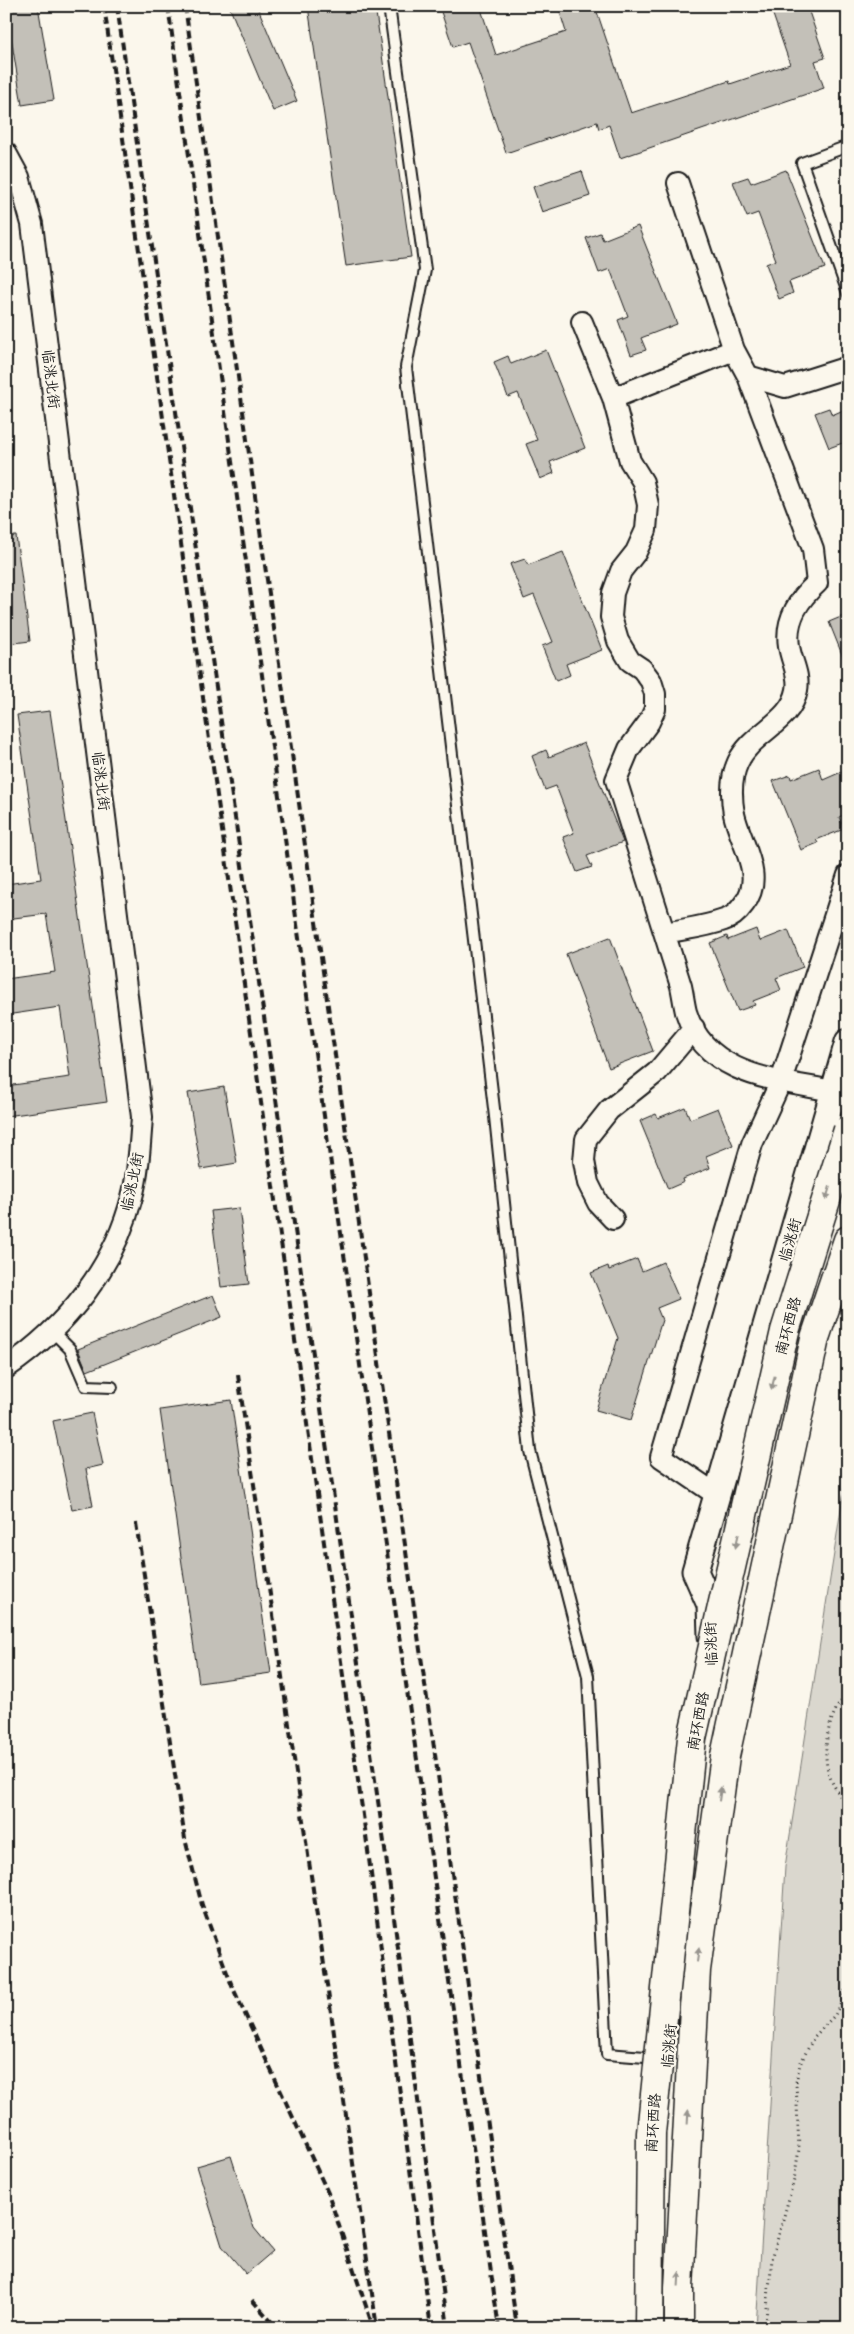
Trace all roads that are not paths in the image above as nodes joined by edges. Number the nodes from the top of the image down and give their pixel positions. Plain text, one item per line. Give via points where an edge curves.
1 (389, 6) edge
2 (848, 146) edge
3 (6, 153) edge
4 (678, 183) dead end
5 (848, 293) edge
6 (582, 322) dead end
7 (734, 350) junction
8 (848, 366) edge
9 (748, 376) junction
10 (613, 398) junction
11 (848, 875) edge
12 (664, 933) junction
13 (694, 1028) junction
14 (848, 1042) edge
15 (781, 1080) junction
16 (833, 1091) junction
17 (848, 1130) edge
18 (613, 1219) dead end
19 (848, 1240) edge
20 (52, 1330) junction
21 (6, 1368) edge
22 (112, 1387) dead end
23 (717, 1495) junction
24 (667, 2058) junction
25 (650, 2328) edge
26 (655, 2328) edge
27 (679, 2328) edge

1 - 24 lane via 425,270 406,367 494,1107 530,1452 588,1676 606,2054
2 - 5 lane via 802,163
3 - 20 street, 临洮北街 via 19,177 32,224 142,1117 132,1197 119,1235 102,1272 79,1303
4 - 7 street
6 - 10 street
7 - 9 street
7 - 10 street
8 - 9 street via 784,387
9 - 12 street via 813,549 817,583 803,595 789,628 789,646 798,677 793,704 785,715 753,740 738,762 732,788 734,815 752,869 753,884 748,899 726,920
10 - 12 street via 630,461 643,482 648,506 646,530 636,552 621,571 612,593 612,617 618,641 630,661 651,681 655,694 655,709 630,749 616,780
11 - 15 street
12 - 13 street via 681,986 686,1014
13 - 15 street via 719,1059 743,1073
13 - 18 street via 657,1072 609,1110 586,1139 584,1161 588,1183 598,1203
14 - 16 street, 临洮街
15 - 16 street
15 - 23 street via 752,1144 660,1457
16 - 23 street, 临洮街
17 -> 25 highway, 南环西路, bridge via 785,1331 692,1738 651,2132
27 -> 19 highway, 南环西路 via 696,1970 725,1756 815,1338
20 - 21 street, 临洮北街 via 26,1355
20 - 22 lane via 70,1349 86,1386
23 - 24 street, 临洮街 via 695,1571 710,1605 712,1668
24 - 26 street, 临洮街

